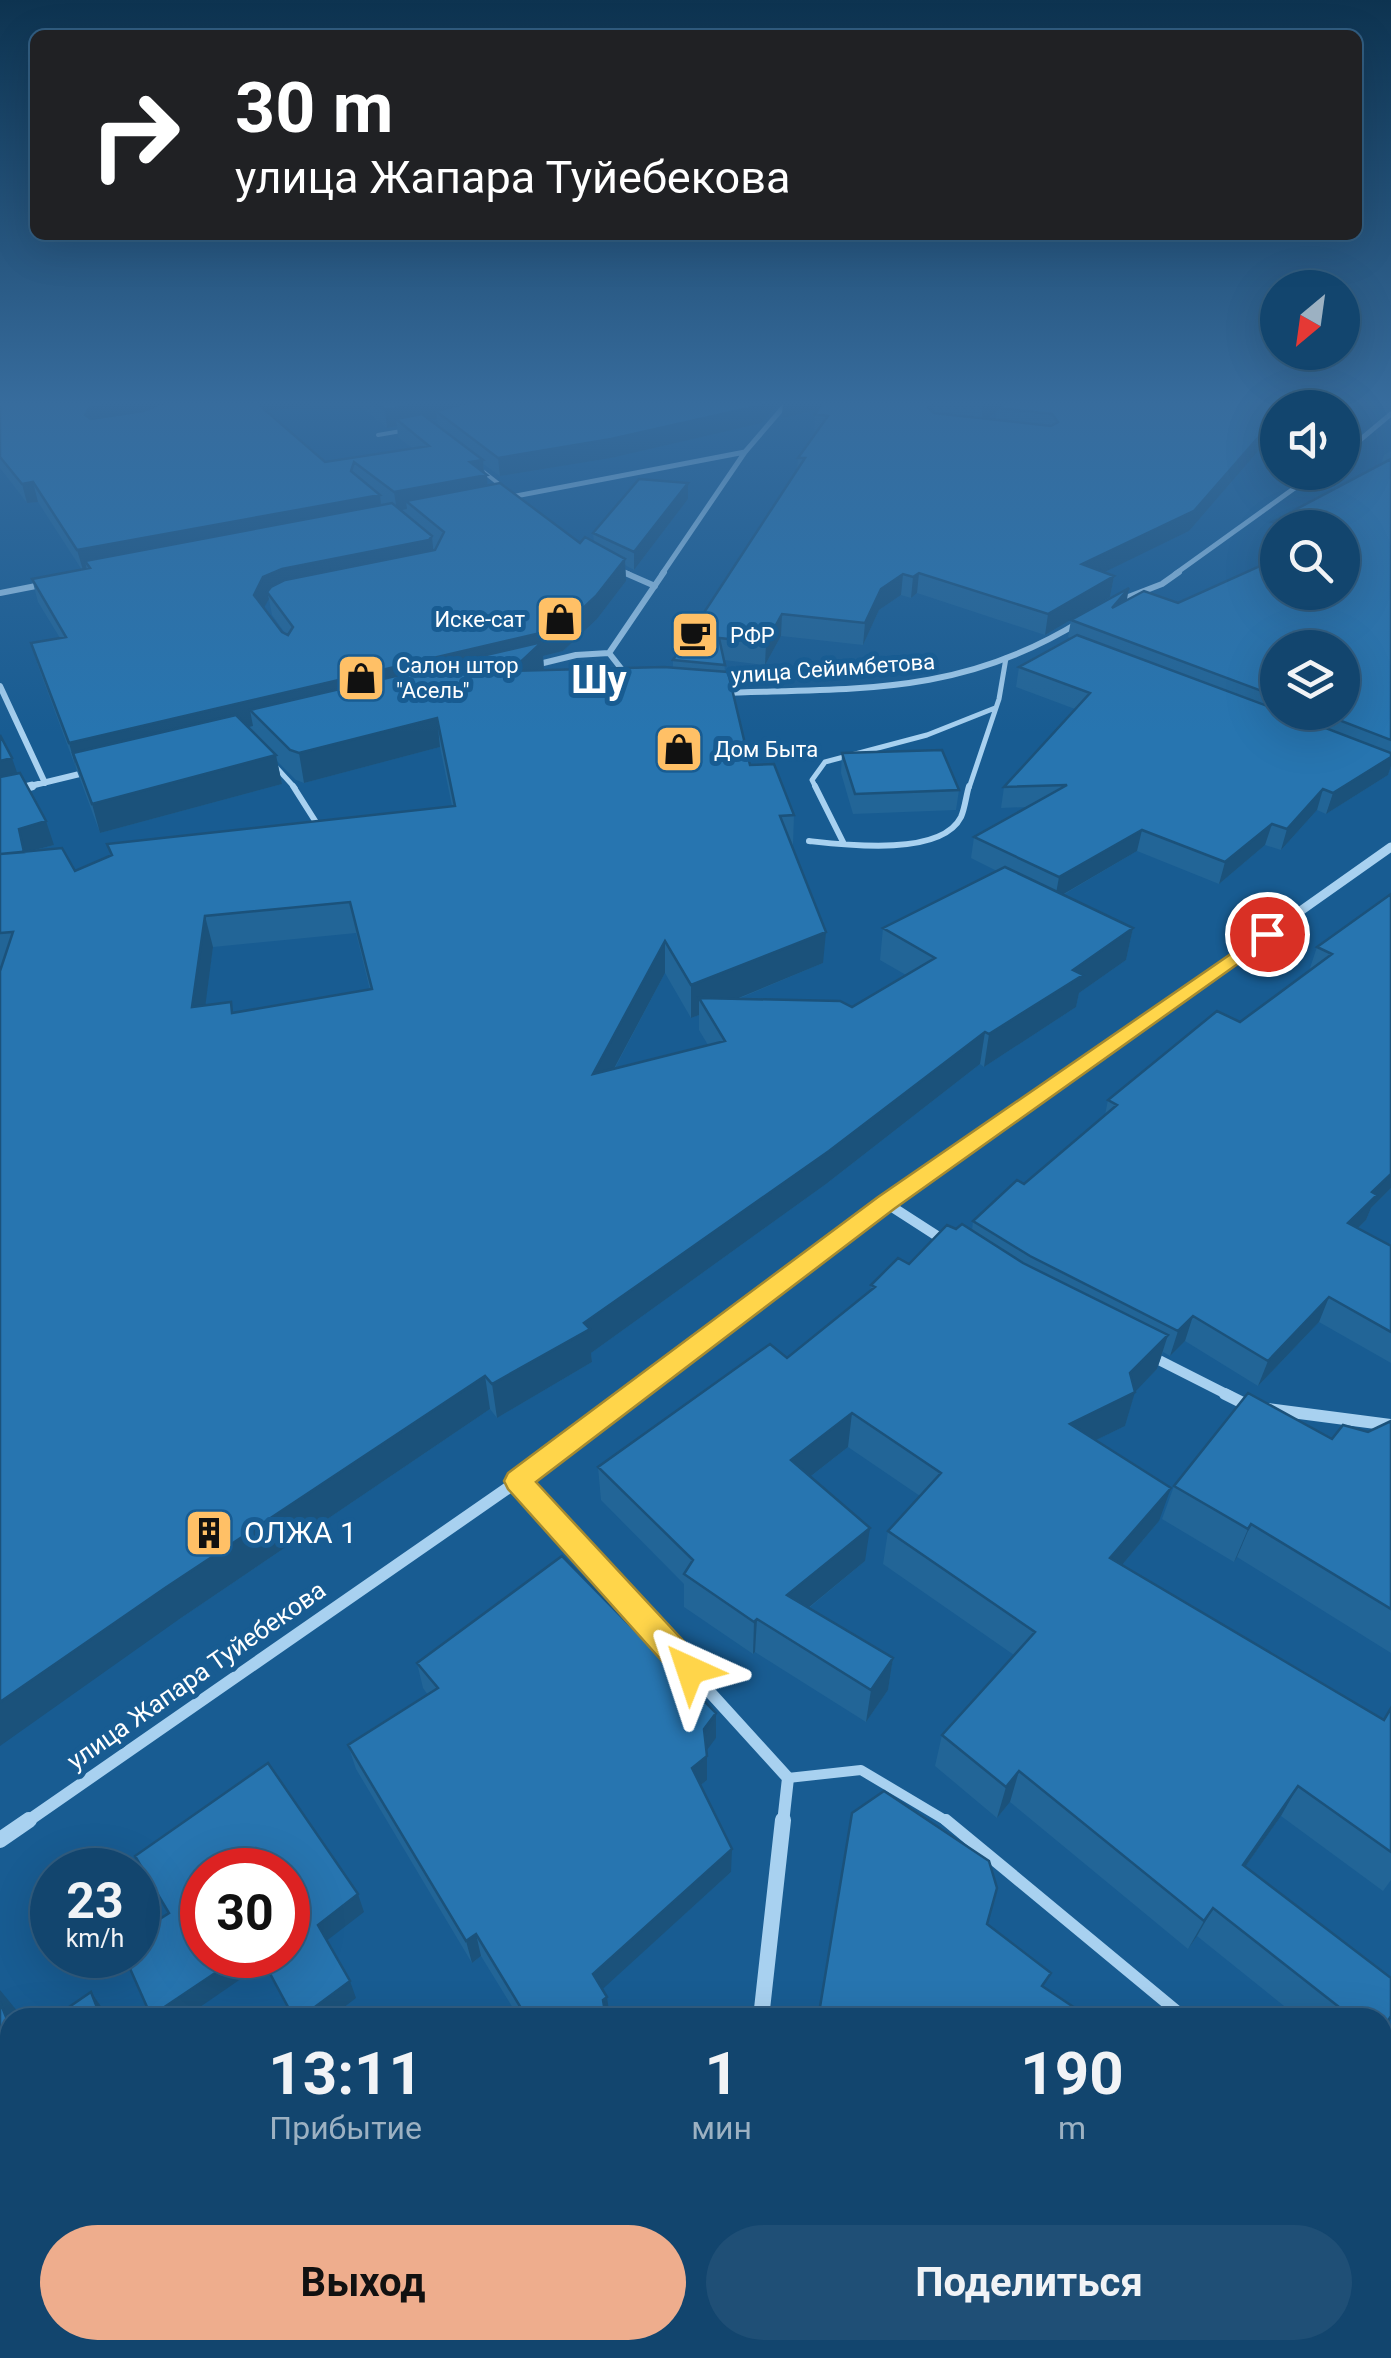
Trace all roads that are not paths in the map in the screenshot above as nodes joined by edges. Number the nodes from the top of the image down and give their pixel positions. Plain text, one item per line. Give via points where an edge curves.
1 (703, 513) edge
2 (1260, 513) edge
3 (600, 562) edge
4 (63, 581) edge
5 (655, 586) junction
6 (0, 593) edge
7 (1105, 606) edge
8 (1092, 614) edge
9 (1053, 638) junction
10 (1071, 646) edge
11 (609, 654) junction
12 (1006, 658) junction
13 (521, 668) edge
14 (640, 682) edge
15 (0, 686) edge
16 (718, 694) edge
17 (995, 708) junction
18 (267, 759) edge
19 (99, 770) edge
20 (45, 783) junction
21 (0, 794) edge
22 (327, 838) edge
23 (808, 840) dead end
24 (844, 844) junction
25 (1391, 847) edge
26 (886, 1203) junction
27 (953, 1246) edge
28 (1144, 1352) edge
29 (1391, 1425) edge
30 (518, 1481) junction
31 (788, 1778) junction
32 (0, 1840) edge
33 (762, 2008) edge
34 (1173, 2008) edge

1 - 5 street
2 - 7 street via 1162,584
3 - 5 street
4 - 6 street
5 - 11 street
8 - 9 street, улица Сейимбетова
9 - 10 street
9 - 12 street, улица Сейимбетова
11 - 13 street
11 - 14 street via 628,678
12 - 16 street, улица Сейимбетова via 972,673 924,681
12 - 17 lane
15 - 20 street
17 - 24 lane via 960,820 932,840 867,848
17 - 24 lane via 927,735 825,762 812,780
18 - 22 lane via 291,782
19 - 20 street
20 - 21 street
23 - 24 lane
25 - 26 street, улица Жапара Туйебекова
26 - 27 street
26 - 30 street, улица Жапара Туйебекова
28 - 29 street via 1250,1407
30 - 31 street
30 - 32 street, улица Жапара Туйебекова
31 - 33 street
31 - 34 lane via 861,1770 952,1824

